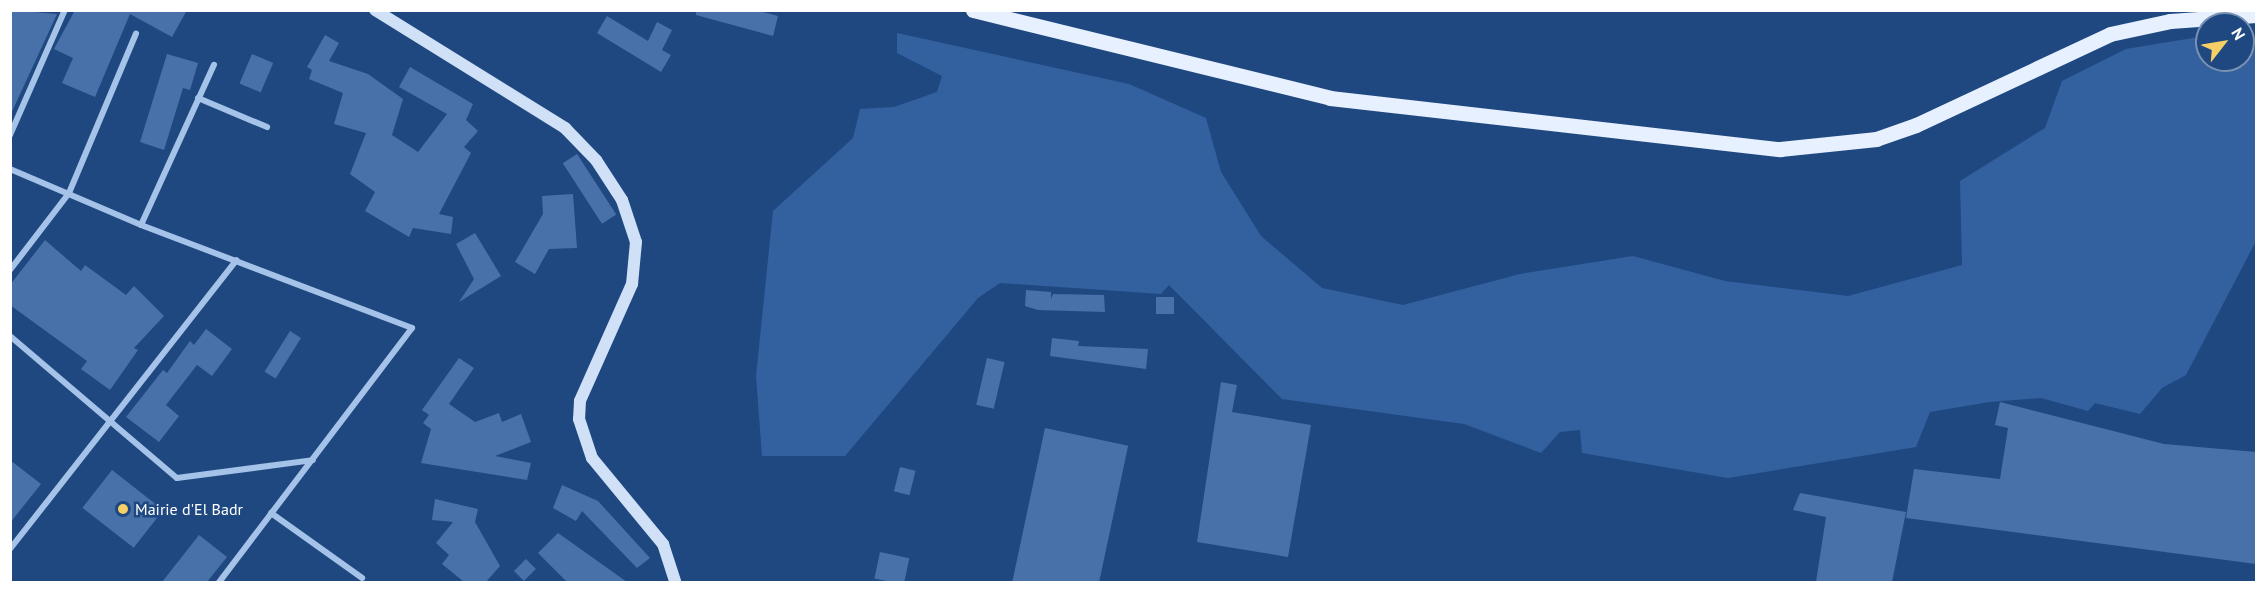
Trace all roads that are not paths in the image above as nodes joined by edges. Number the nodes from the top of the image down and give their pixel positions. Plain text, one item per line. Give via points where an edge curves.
1 (65, 10) edge
2 (375, 10) edge
3 (973, 10) edge
4 (2256, 15) edge
5 (136, 34) dead end
6 (214, 65) dead end
7 (198, 99) junction
8 (267, 127) dead end
9 (10, 135) edge
10 (10, 169) edge
11 (69, 193) junction
12 (141, 225) junction
13 (237, 260) junction
14 (10, 270) edge
15 (10, 336) edge
16 (109, 422) junction
17 (313, 460) junction
18 (271, 513) junction
19 (10, 549) edge
20 (362, 578) dead end
21 (219, 582) edge
22 (675, 582) edge

1 - 9 street
2 - 22 main road via 565,128 596,160 622,200 636,242 632,284 580,401 579,419 592,458 663,544
3 - 4 main road via 1330,98 1780,149 1876,139 1916,125 2110,34 2170,21
5 - 11 street
6 - 7 street
7 - 8 street
7 - 12 street
10 - 11 street
11 - 12 street
11 - 14 street
12 - 13 street
13 - 16 street
13 - 17 street via 412,328
15 - 16 street
16 - 17 street via 177,478
16 - 19 street
17 - 18 street
18 - 20 street
18 - 21 street

